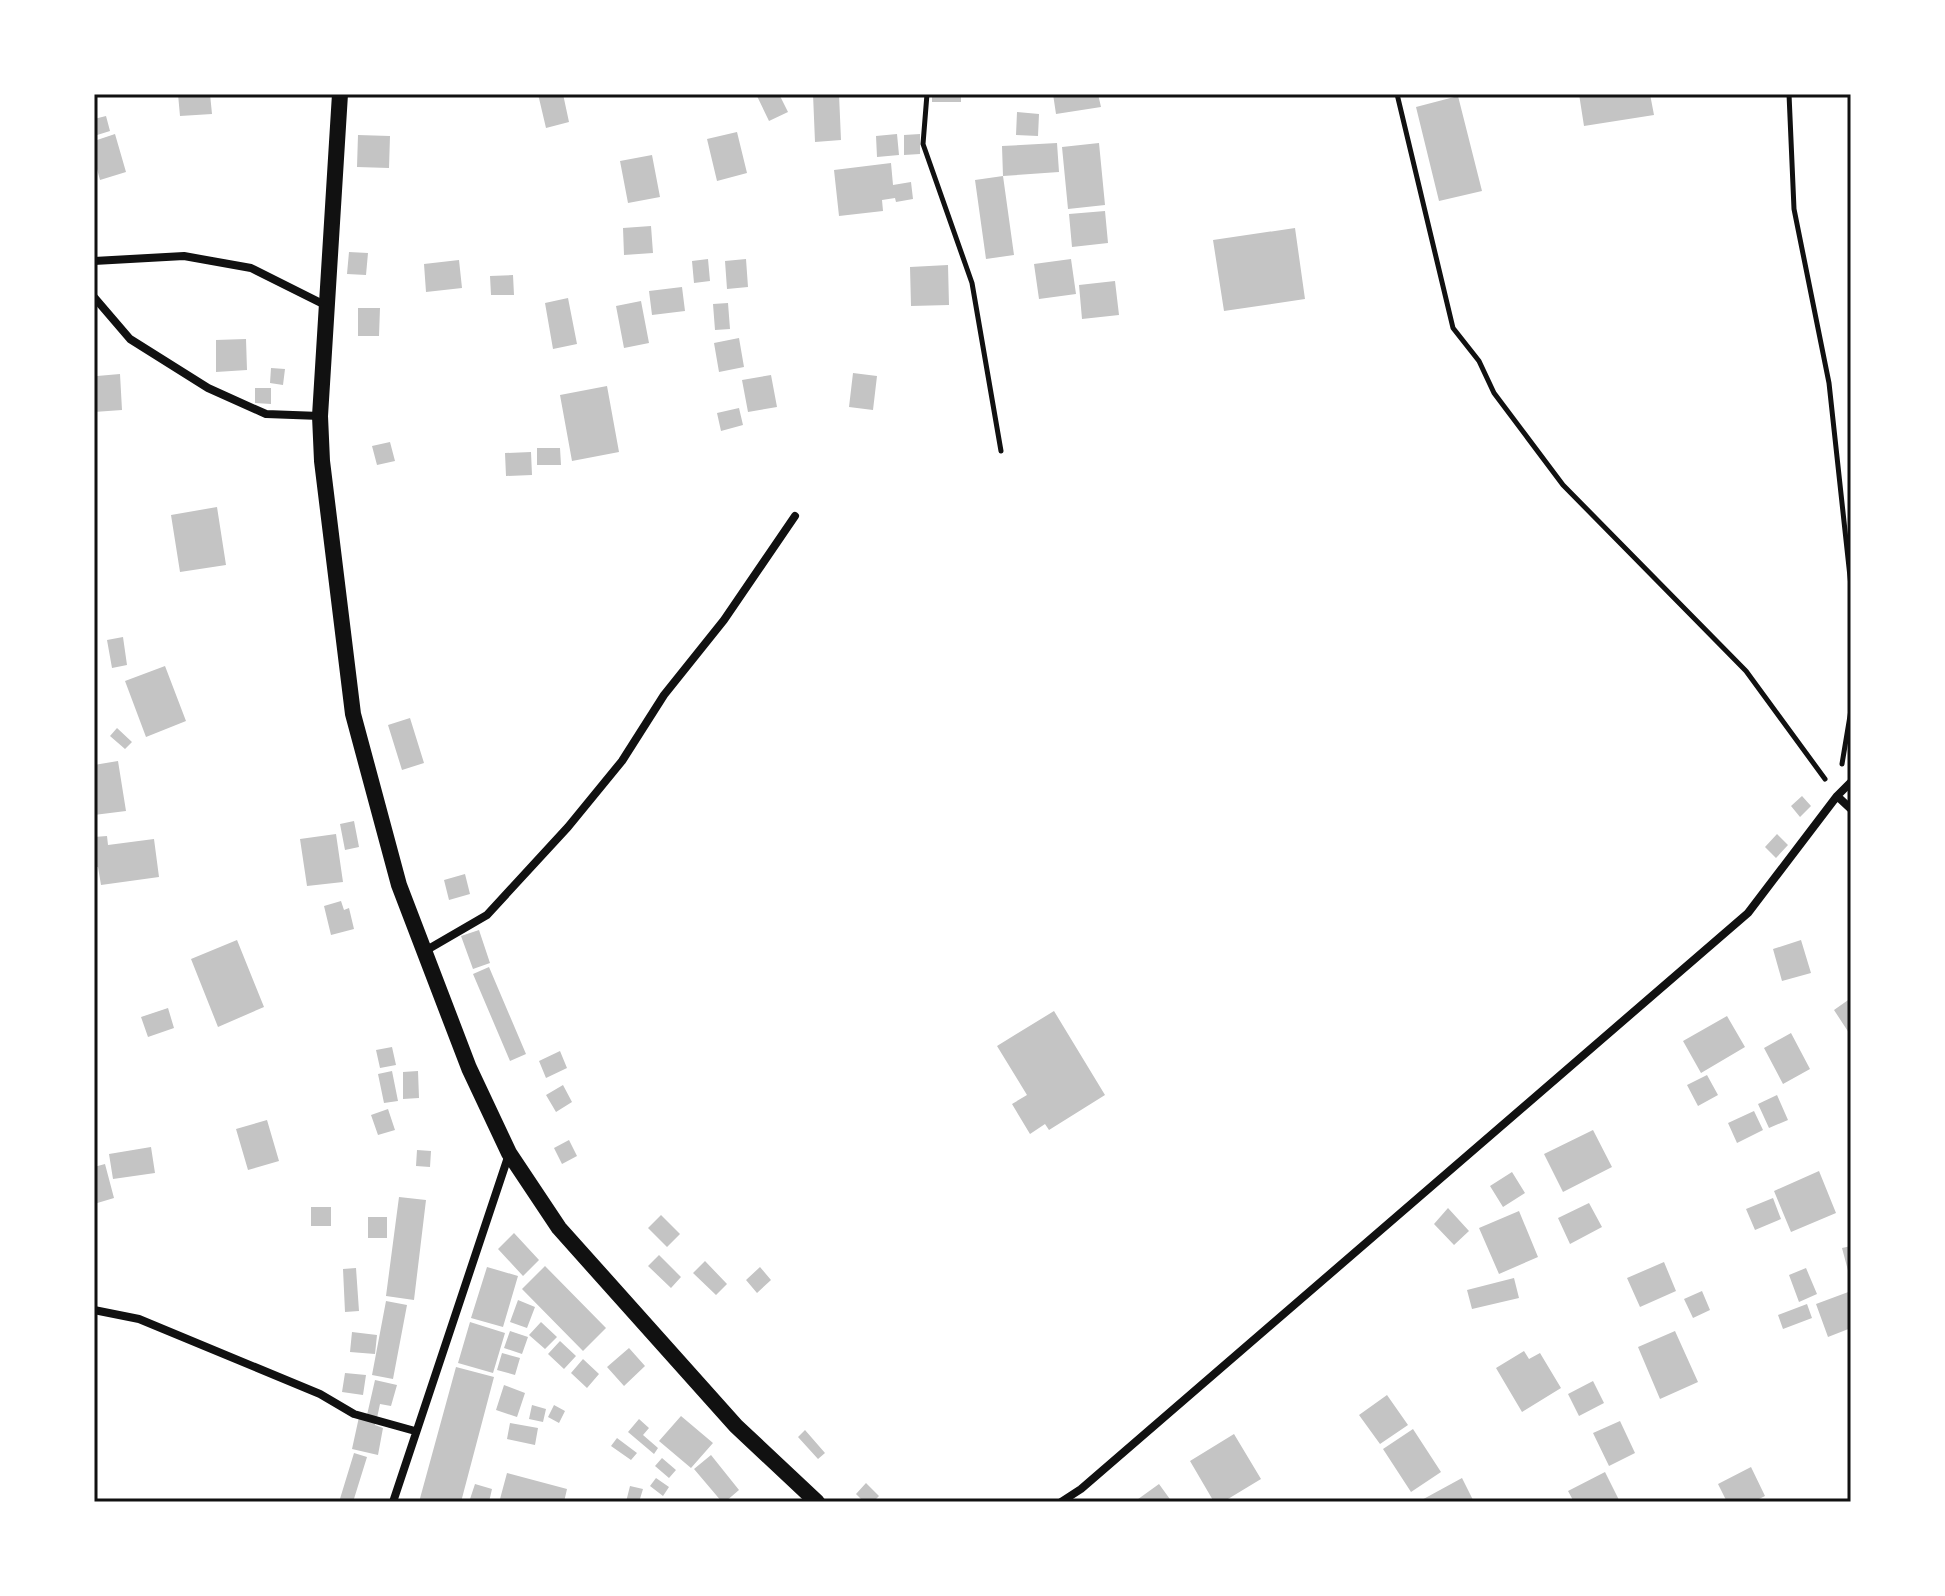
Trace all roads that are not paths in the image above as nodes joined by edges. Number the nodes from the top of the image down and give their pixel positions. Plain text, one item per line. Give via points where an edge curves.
1 (340, 94) edge
2 (94, 261) edge
3 (94, 297) edge
4 (327, 306) junction
5 (320, 416) junction
6 (795, 516) dead end
7 (1851, 782) edge
8 (1837, 796) junction
9 (1851, 809) edge
10 (424, 951) junction
11 (509, 1153) junction
12 (94, 1310) edge
13 (415, 1431) junction
14 (393, 1502) edge
15 (817, 1502) edge
16 (1061, 1502) edge

1 - 4 main road
2 - 4 street via 184,256 251,268
3 - 5 street via 130,339 208,388 266,414
4 - 5 main road
5 - 10 main road via 353,714 399,885
6 - 10 street via 622,761 568,827 487,915
7 - 8 street
8 - 9 street
8 - 16 street via 1748,913
10 - 11 main road
11 - 13 street
11 - 15 main road via 559,1228 736,1426
12 - 13 street via 139,1319 320,1394 354,1414
13 - 14 street

